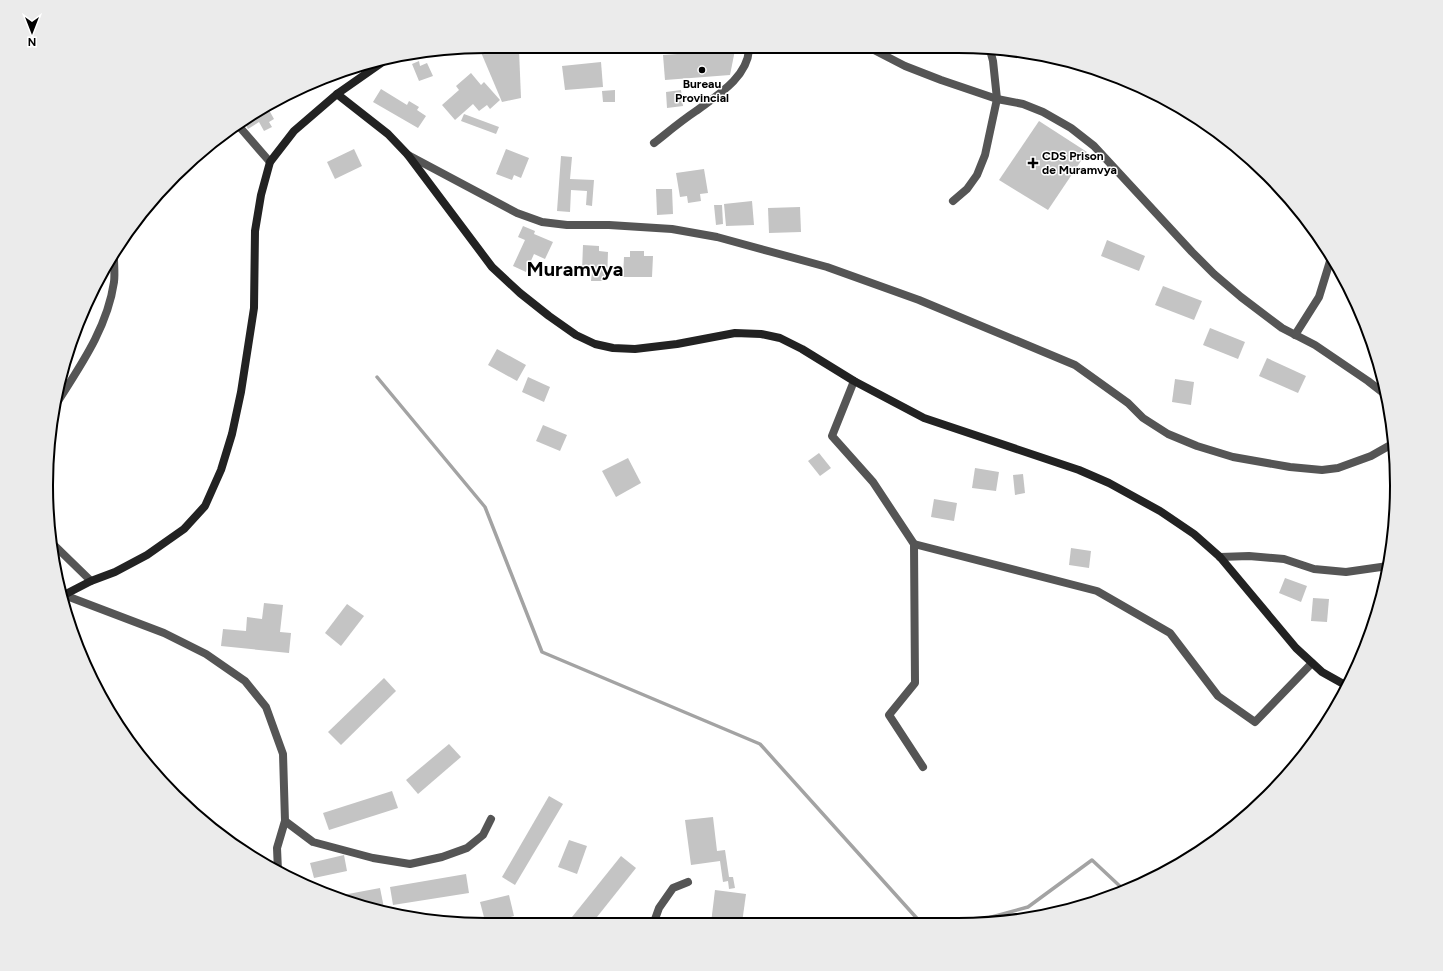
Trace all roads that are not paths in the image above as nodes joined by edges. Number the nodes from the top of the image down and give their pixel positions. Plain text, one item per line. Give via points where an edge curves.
1 (748, 53) edge
2 (880, 53) edge
3 (991, 55) edge
4 (375, 68) edge
5 (337, 94) junction
6 (997, 99) junction
7 (241, 129) edge
8 (654, 143) dead end
9 (408, 155) junction
10 (270, 162) junction
11 (953, 201) dead end
12 (114, 264) edge
13 (1329, 264) edge
14 (1295, 335) junction
15 (854, 381) junction
16 (1379, 390) edge
17 (63, 393) edge
18 (1388, 446) edge
19 (914, 544) junction
20 (58, 549) edge
21 (1220, 557) junction
22 (1382, 567) edge
23 (91, 581) junction
24 (67, 593) edge
25 (68, 597) edge
26 (1312, 663) junction
27 (1342, 683) edge
28 (923, 767) dead end
29 (491, 819) dead end
30 (284, 821) junction
31 (278, 865) edge
32 (688, 882) dead end
33 (655, 918) edge

1 - 8 street via 741,72 730,84
2 - 6 street via 905,66
3 - 6 street
4 - 5 main road
5 - 9 main road via 388,134
5 - 10 main road via 294,131
6 - 11 street via 985,155 977,175 967,189
6 - 14 street via 1023,104 1043,112 1071,128 1094,146 1214,274 1282,328
7 - 10 street
9 - 15 main road via 492,267 520,293 576,335 595,344 635,349 735,333 761,334 780,338 802,349
9 - 18 street via 516,213 542,222 665,229 717,237 827,267 1075,365 1128,403 1143,418 1168,434 1233,457 1290,468 1322,470 1338,468 1371,456
10 - 23 main road via 255,230 254,308 241,392 221,470 205,506 184,529 147,556
12 - 17 street via 114,282 108,311 92,347
13 - 14 street via 1319,297
14 - 16 street via 1315,345
15 - 19 street via 832,436 873,482
15 - 21 main road via 924,418 1079,470 1110,483 1160,511 1194,534
19 - 26 street via 1097,591 1170,633 1218,696 1255,722
19 - 28 street via 915,683 889,715
20 - 23 street
21 - 22 street via 1284,559 1314,569 1346,572
21 - 26 main road via 1296,648
23 - 24 main road
25 - 30 street via 164,633 206,654 245,681 266,707 283,754
26 - 27 main road
29 - 30 street via 483,835 466,848 442,857 410,864 373,858 313,842
30 - 31 street via 277,848
32 - 33 street via 673,888

